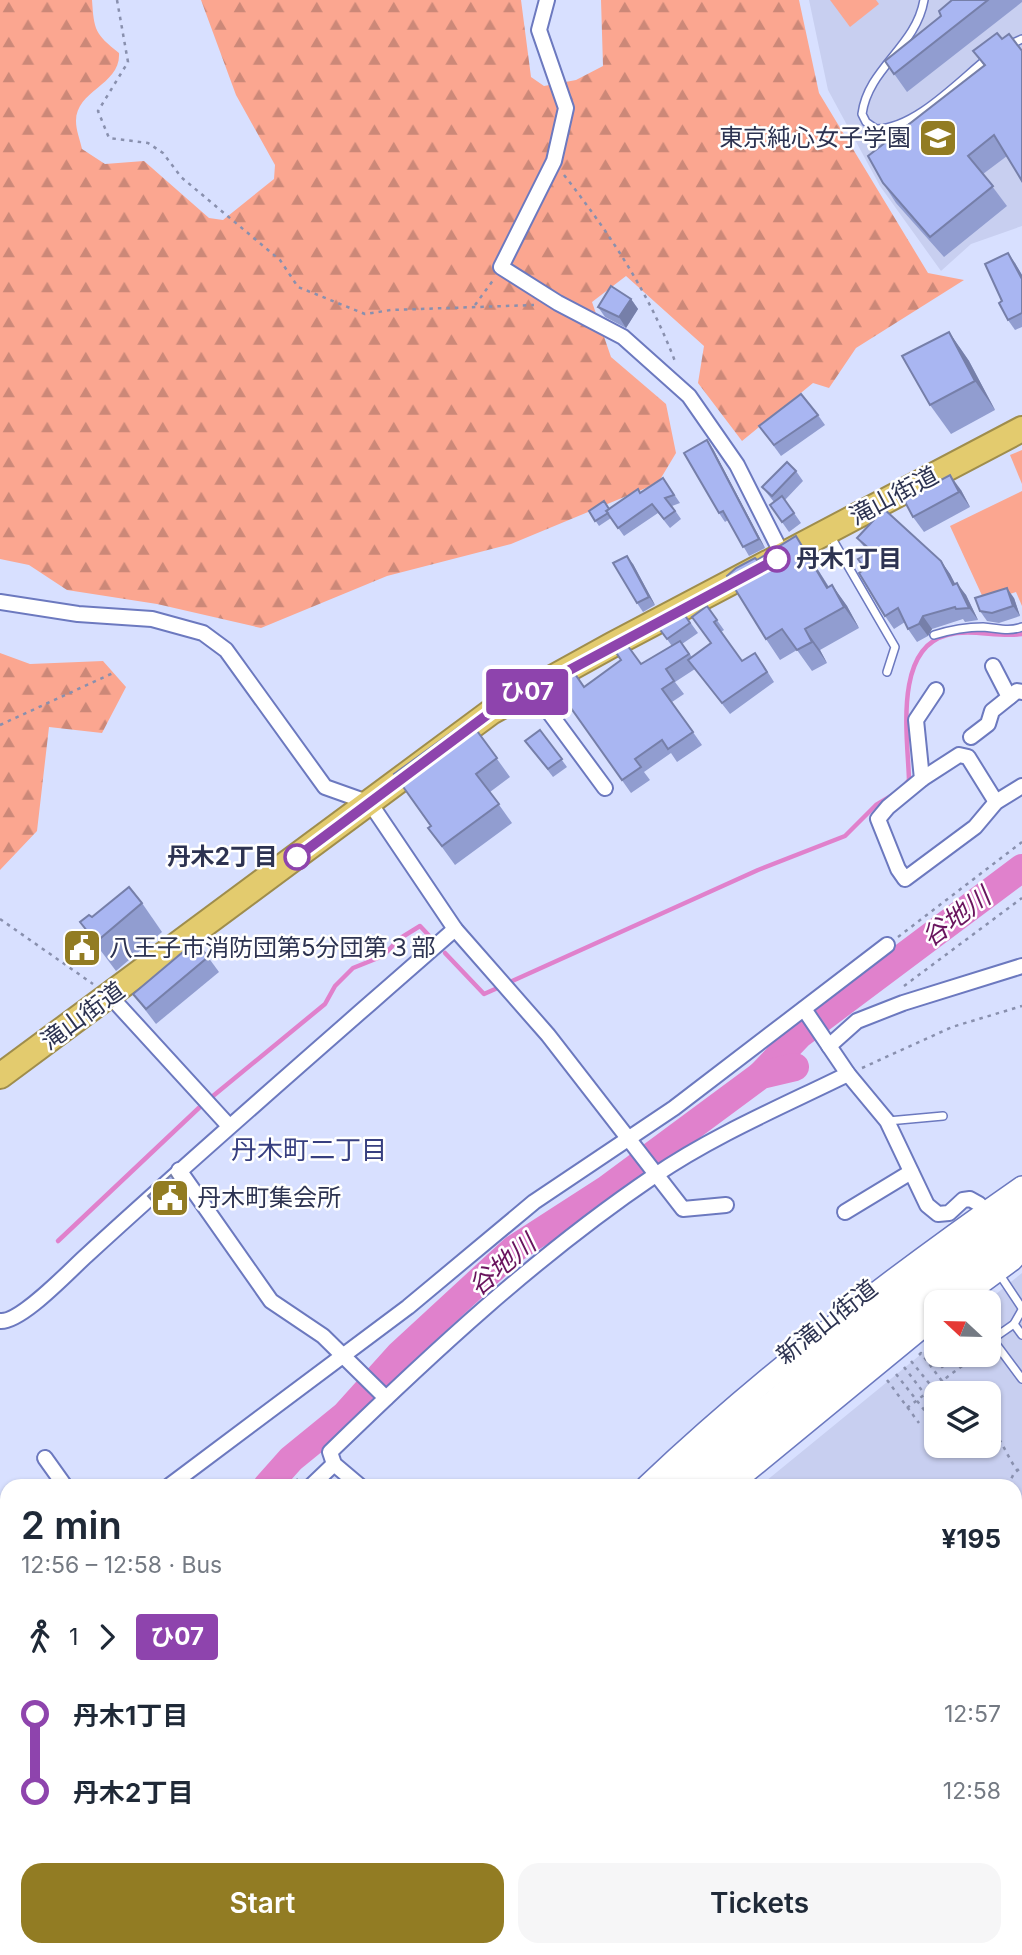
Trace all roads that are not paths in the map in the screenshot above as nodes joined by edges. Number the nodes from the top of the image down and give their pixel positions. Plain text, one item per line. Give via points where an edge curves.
1 (547, 0) edge
2 (924, 0) edge
3 (1022, 39) edge
4 (1001, 48) edge
5 (992, 55) edge
6 (1022, 429) edge
7 (828, 532) junction
8 (783, 556) junction
9 (0, 602) edge
10 (1022, 627) edge
11 (934, 635) dead end
12 (993, 666) dead end
13 (887, 672) dead end
14 (532, 689) junction
15 (936, 690) dead end
16 (1016, 694) edge
17 (971, 737) dead end
18 (922, 779) junction
19 (1022, 786) edge
20 (605, 788) dead end
21 (996, 802) junction
22 (370, 803) junction
23 (455, 929) junction
24 (887, 945) road end
25 (1022, 967) edge
26 (110, 996) junction
27 (806, 1011) junction
28 (827, 1042) junction
29 (848, 1074) junction
30 (0, 1076) edge
31 (943, 1116) dead end
32 (887, 1121) junction
33 (229, 1126) junction
34 (632, 1143) junction
35 (180, 1171) junction
36 (911, 1172) junction
37 (654, 1173) junction
38 (1022, 1187) edge
39 (726, 1205) dead end
40 (1022, 1209) edge
41 (845, 1212) dead end
42 (984, 1214) junction
43 (1022, 1232) edge
44 (1022, 1249) edge
45 (997, 1271) junction
46 (971, 1290) edge
47 (1022, 1309) edge
48 (0, 1321) edge
49 (1014, 1324) junction
50 (924, 1326) edge
51 (1001, 1333) edge
52 (1022, 1335) edge
53 (1001, 1353) edge
54 (344, 1355) junction
55 (1022, 1379) edge
56 (382, 1394) junction
57 (45, 1458) dead end
58 (334, 1464) junction
59 (60, 1479) edge
60 (178, 1479) edge
61 (318, 1479) edge
62 (352, 1479) edge
63 (655, 1479) edge
64 (680, 1479) edge
65 (709, 1479) edge
66 (738, 1479) edge

1 - 8 street via 539,30 566,108 554,161 502,268 623,337 689,396 737,465
2 - 5 lane via 912,34 869,86 862,114 866,122 876,129 901,123 945,95
3 - 4 lane
6 - 7 highway, 滝山街道
7 - 8 highway, 滝山街道
7 - 13 lane via 895,647
8 - 14 highway, 滝山街道
9 - 22 street via 152,619 203,633 226,650 325,787
10 - 11 lane via 1013,631 955,629
12 - 16 street
14 - 20 street
14 - 22 highway, 滝山街道 via 491,712
15 - 18 street via 916,720
16 - 17 street via 992,710 988,724
18 - 21 street via 959,755 968,757
18 - 21 street via 878,819 905,879 975,827
19 - 21 street
22 - 23 street
22 - 26 highway, 滝山街道
23 - 33 street
23 - 34 street via 548,1035
24 - 27 street
25 - 28 street via 903,1003 858,1021
26 - 30 highway, 滝山街道
26 - 33 street
27 - 28 street
27 - 34 street
28 - 29 street
29 - 32 street
29 - 37 street
31 - 32 lane
32 - 36 street
33 - 35 street
34 - 37 street
34 - 54 street via 534,1202
35 - 48 street via 13,1320
35 - 54 street via 271,1301
36 - 41 street
36 - 42 street via 927,1205 937,1214 949,1213 970,1199
37 - 39 street via 683,1209
37 - 56 street via 473,1315
38 - 42 main road
40 - 64 main road, 新滝山街道 via 871,1319
42 - 63 main road via 791,1360
43 - 65 main road, 新滝山街道 via 884,1334
44 - 45 main road
45 - 46 main road
45 - 47 lane
47 - 49 lane
49 - 51 lane
49 - 52 lane
50 - 66 main road
53 - 55 lane
54 - 56 street
54 - 60 street
56 - 58 street via 330,1452
57 - 59 street
58 - 61 street
58 - 62 street

